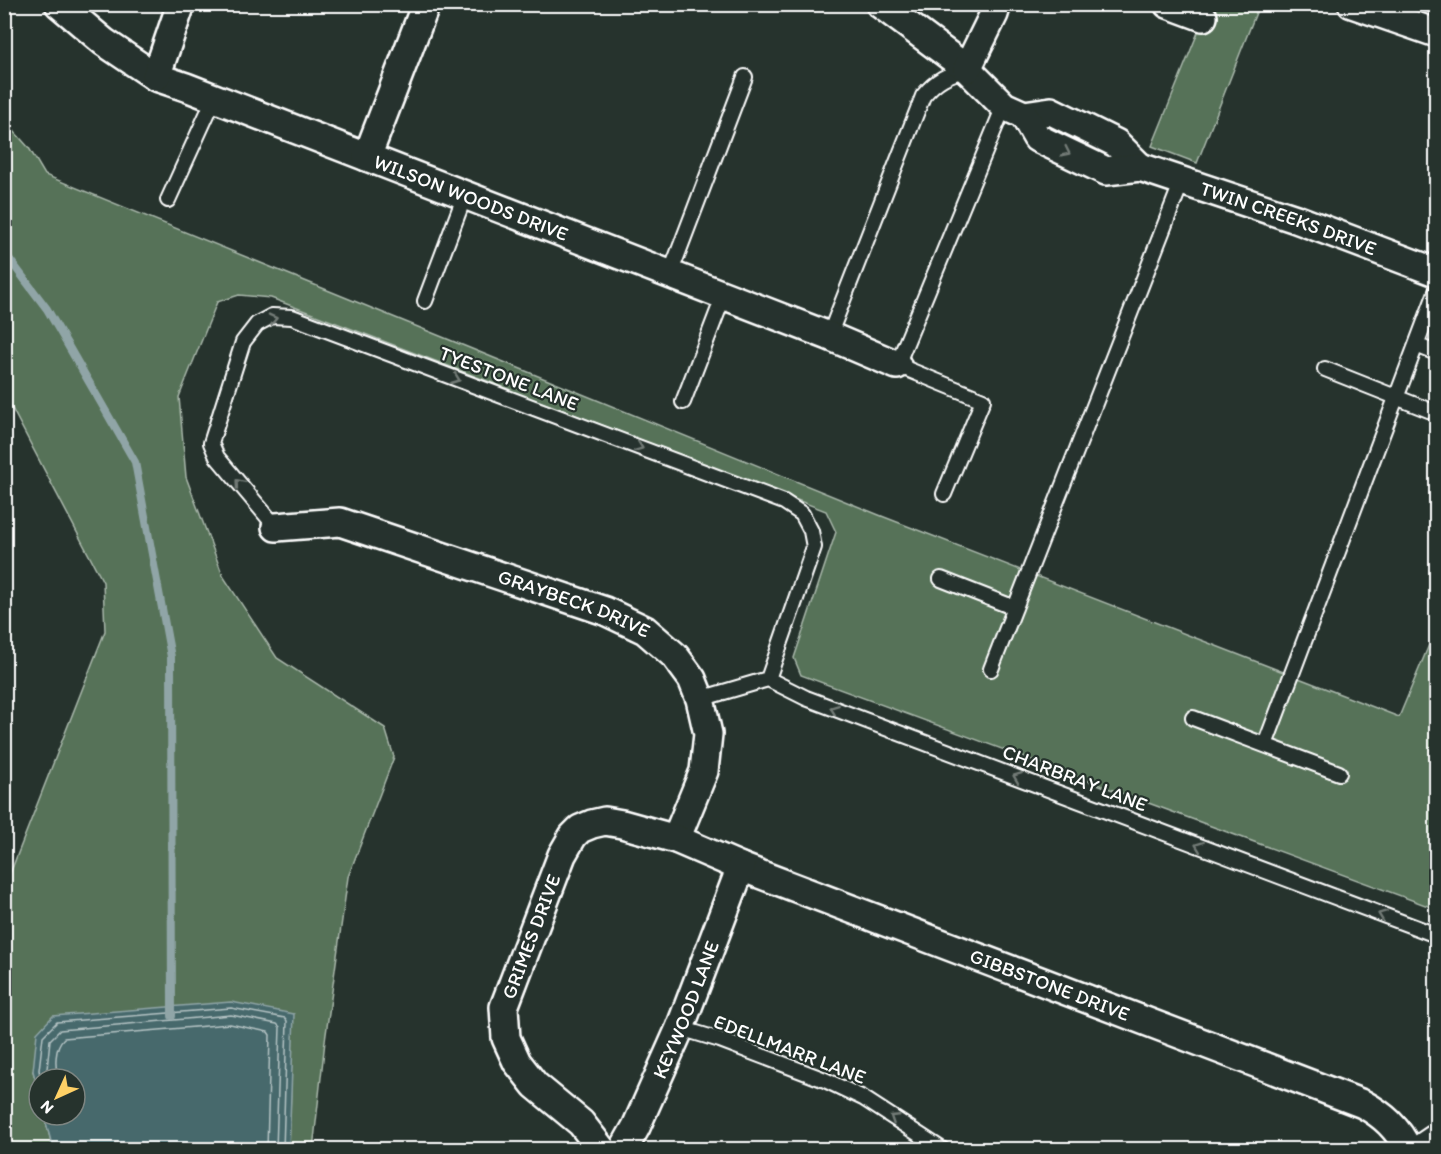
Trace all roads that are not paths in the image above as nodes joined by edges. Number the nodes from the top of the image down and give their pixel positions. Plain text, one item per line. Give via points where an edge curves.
1 (58, 4) edge
2 (181, 4) edge
3 (426, 4) edge
4 (880, 4) edge
5 (997, 4) edge
6 (1168, 4) edge
7 (1352, 4) edge
8 (1203, 17) dead end
9 (1437, 33) edge
10 (967, 69) junction
11 (156, 77) junction
12 (745, 77) dead end
13 (214, 99) junction
14 (1014, 110) junction
15 (367, 158) junction
16 (1182, 181) junction
17 (465, 195) junction
18 (168, 200) dead end
19 (1437, 272) edge
20 (669, 274) junction
21 (1437, 292) edge
22 (724, 295) junction
23 (425, 301) dead end
24 (829, 336) junction
25 (1416, 345) junction
26 (1437, 353) edge
27 (897, 365) junction
28 (1324, 369) dead end
29 (1397, 398) junction
30 (683, 402) dead end
31 (1437, 413) edge
32 (944, 494) dead end
33 (276, 527) joint
34 (941, 579) dead end
35 (1015, 608) junction
36 (991, 669) dead end
37 (768, 679) junction
38 (700, 699) junction
39 (1193, 718) dead end
40 (1265, 745) junction
41 (1339, 773) dead end
42 (676, 839) junction
43 (741, 867) junction
44 (1437, 935) edge
45 (680, 1028) junction
46 (1437, 1130) edge
47 (602, 1149) edge
48 (623, 1149) edge
49 (943, 1149) edge
50 (1408, 1149) edge

1 - 11 street, WILSON WOODS DRIVE
2 - 11 street
3 - 15 street
4 - 10 street
5 - 10 street
6 - 8 street
7 - 9 street
10 - 14 street
10 - 24 lane via 944,76 923,96
11 - 13 street, WILSON WOODS DRIVE
12 - 20 lane
13 - 15 street, WILSON WOODS DRIVE
13 - 18 lane
14 - 16 street, TWIN CREEKS DRIVE via 1051,111 1116,143 1140,167
14 - 27 lane
15 - 17 street, WILSON WOODS DRIVE
16 - 19 street, TWIN CREEKS DRIVE
16 - 35 lane
17 - 20 street, WILSON WOODS DRIVE
17 - 23 lane
20 - 22 street, WILSON WOODS DRIVE
21 - 25 lane
22 - 24 street, WILSON WOODS DRIVE
22 - 30 lane
24 - 27 street, WILSON WOODS DRIVE
25 - 26 lane
25 - 29 lane
27 - 32 lane via 983,400
28 - 29 lane
29 - 31 lane
29 - 40 lane
33 -> 37 lane, TYESTONE LANE via 217,457 211,443 243,342 257,324 272,316 292,316 784,502 802,514 814,547
33 - 38 street, GRAYBECK DRIVE via 340,522 605,611 645,630 675,656 692,679
34 - 35 lane
35 - 36 lane
37 - 38 lane
44 -> 37 lane, CHARBRAY LANE via 806,698
38 - 42 street, GRAYBECK DRIVE via 708,734 704,771
39 - 40 lane
40 - 41 lane
42 - 43 street, GIBBSTONE DRIVE
42 - 47 street, GRIMES DRIVE via 606,821 580,829 562,855 504,1006 506,1038 517,1062 535,1085 581,1123
43 - 45 street, KEYWOOD LANE
43 - 50 street, GIBBSTONE DRIVE via 1362,1104 1391,1123
45 - 48 street, KEYWOOD LANE
49 -> 45 lane, EDELLMARR LANE via 863,1098 825,1080
46 - 50 lane

